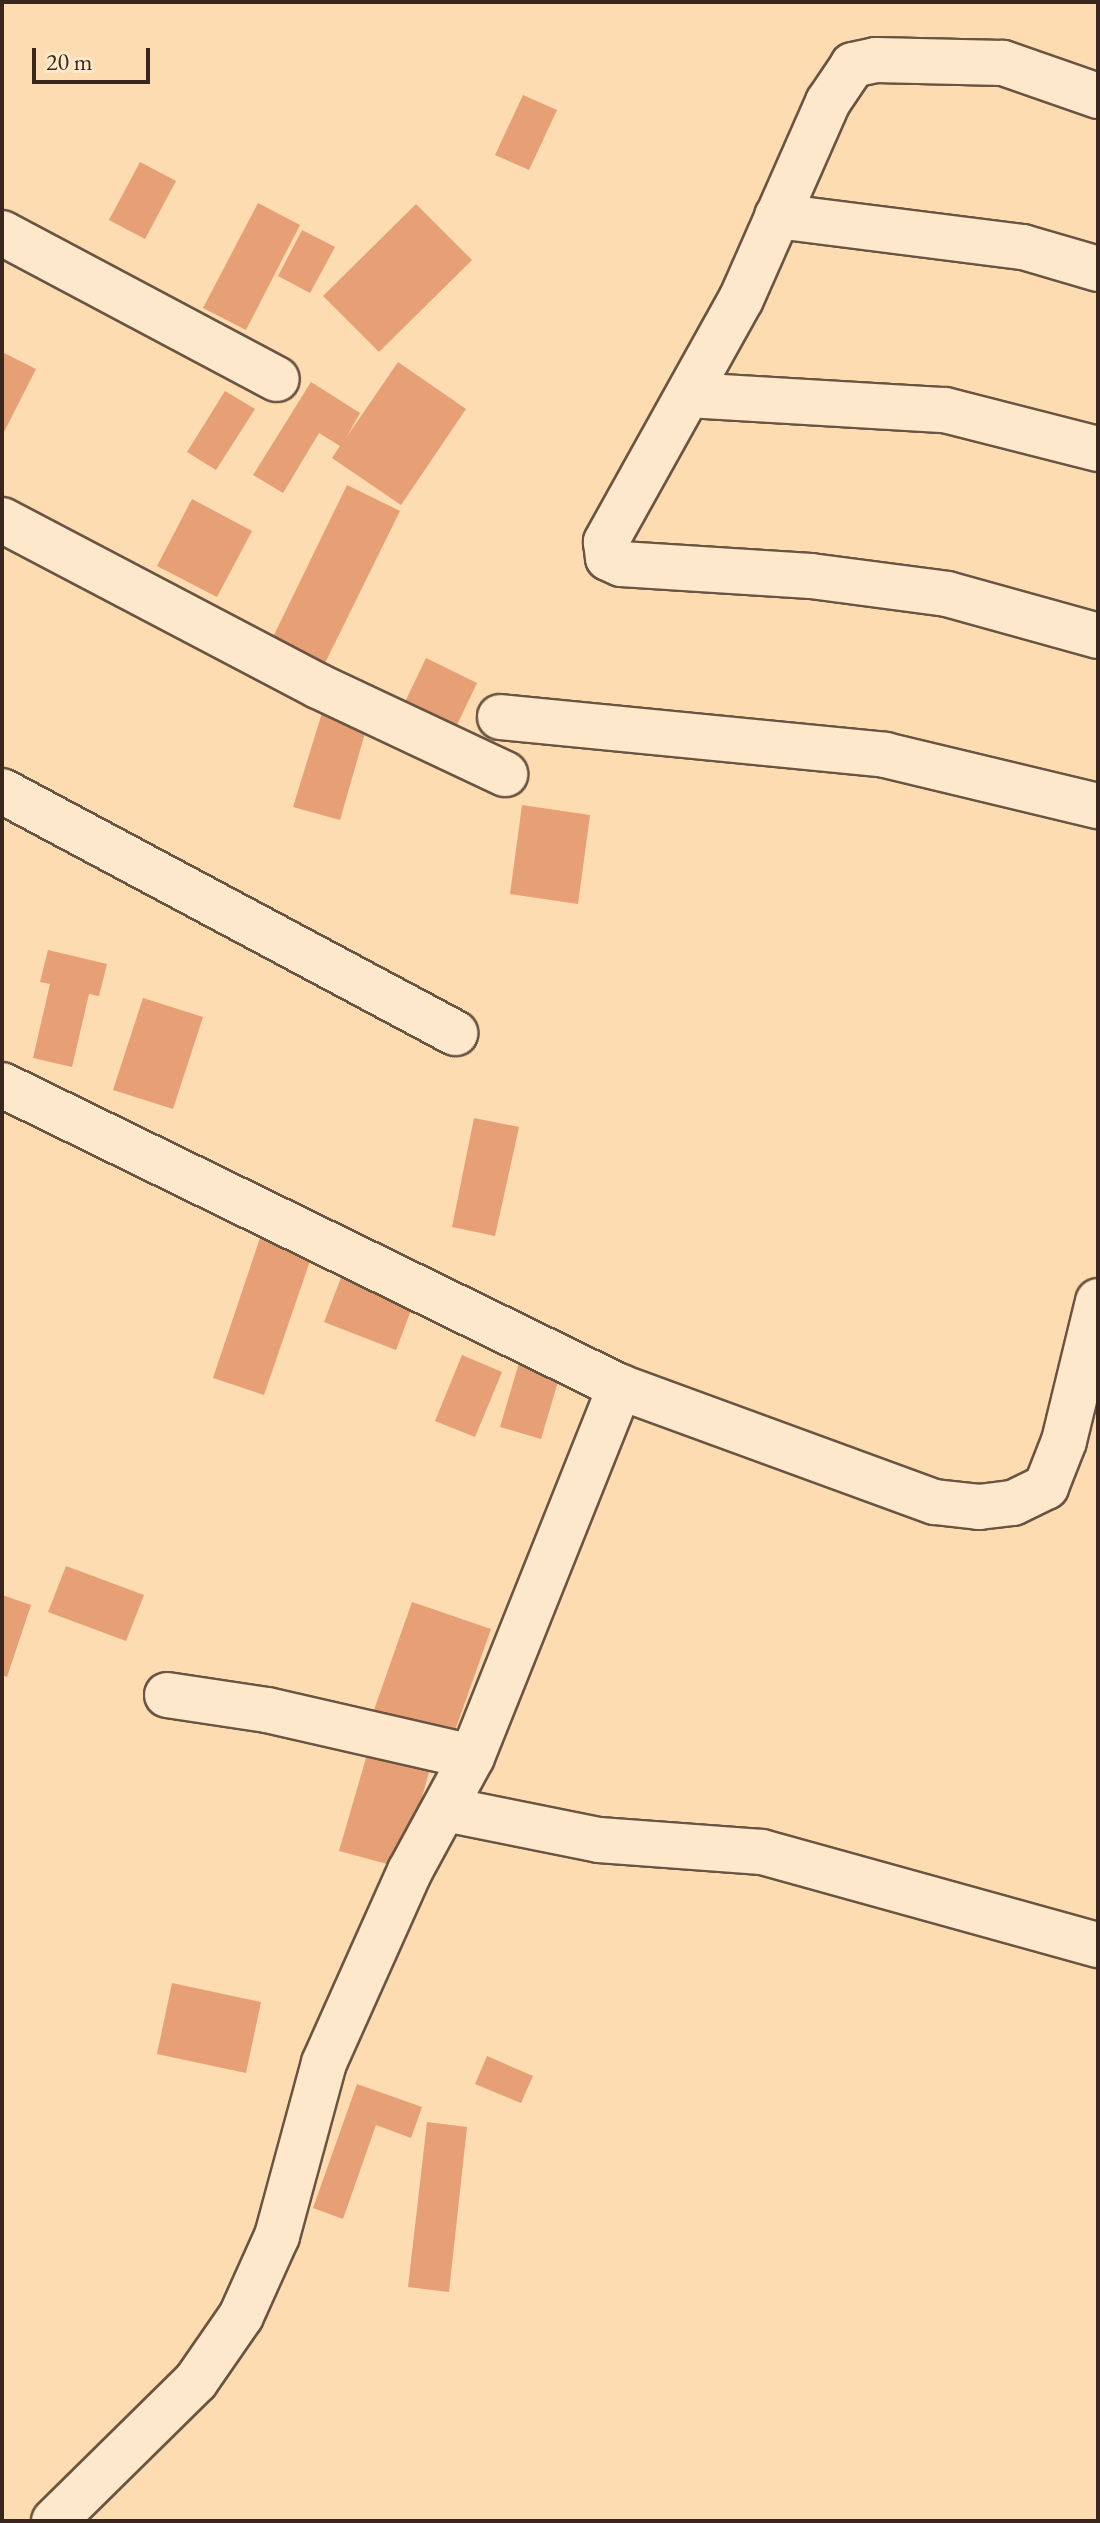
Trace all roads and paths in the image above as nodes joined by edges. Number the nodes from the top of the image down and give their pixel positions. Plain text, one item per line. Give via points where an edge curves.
1 (1098, 96) edge
2 (777, 216) junction
3 (2, 233) edge
4 (1098, 269) edge
5 (277, 379) dead end
6 (689, 395) junction
7 (1098, 449) edge
8 (2, 520) edge
9 (1098, 636) edge
10 (500, 717) dead end
11 (505, 774) dead end
12 (2, 791) edge
13 (1098, 806) edge
14 (455, 1033) dead end
15 (2, 1085) edge
16 (1098, 1301) edge
17 (620, 1387) junction
18 (167, 1695) dead end
19 (472, 1757) junction
20 (445, 1809) junction
21 (1098, 1945) edge
22 (54, 2521) edge

1 - 2 street via 1003,63 876,60 853,65 828,102
2 - 4 street via 1023,247
2 - 6 street via 741,299
3 - 5 street
6 - 7 street via 945,410
6 - 9 street via 606,542 608,558 621,564 811,576 947,594
8 - 11 street via 318,686
10 - 13 street via 885,755
12 - 14 street
15 - 17 street
16 - 17 street via 1064,1441 1046,1487 1013,1503 979,1507 935,1502
17 - 19 street
18 - 19 street via 267,1710
19 - 20 street
20 - 21 street via 599,1840 762,1852
20 - 22 street via 410,1871 324,2063 277,2236 241,2316 196,2381

